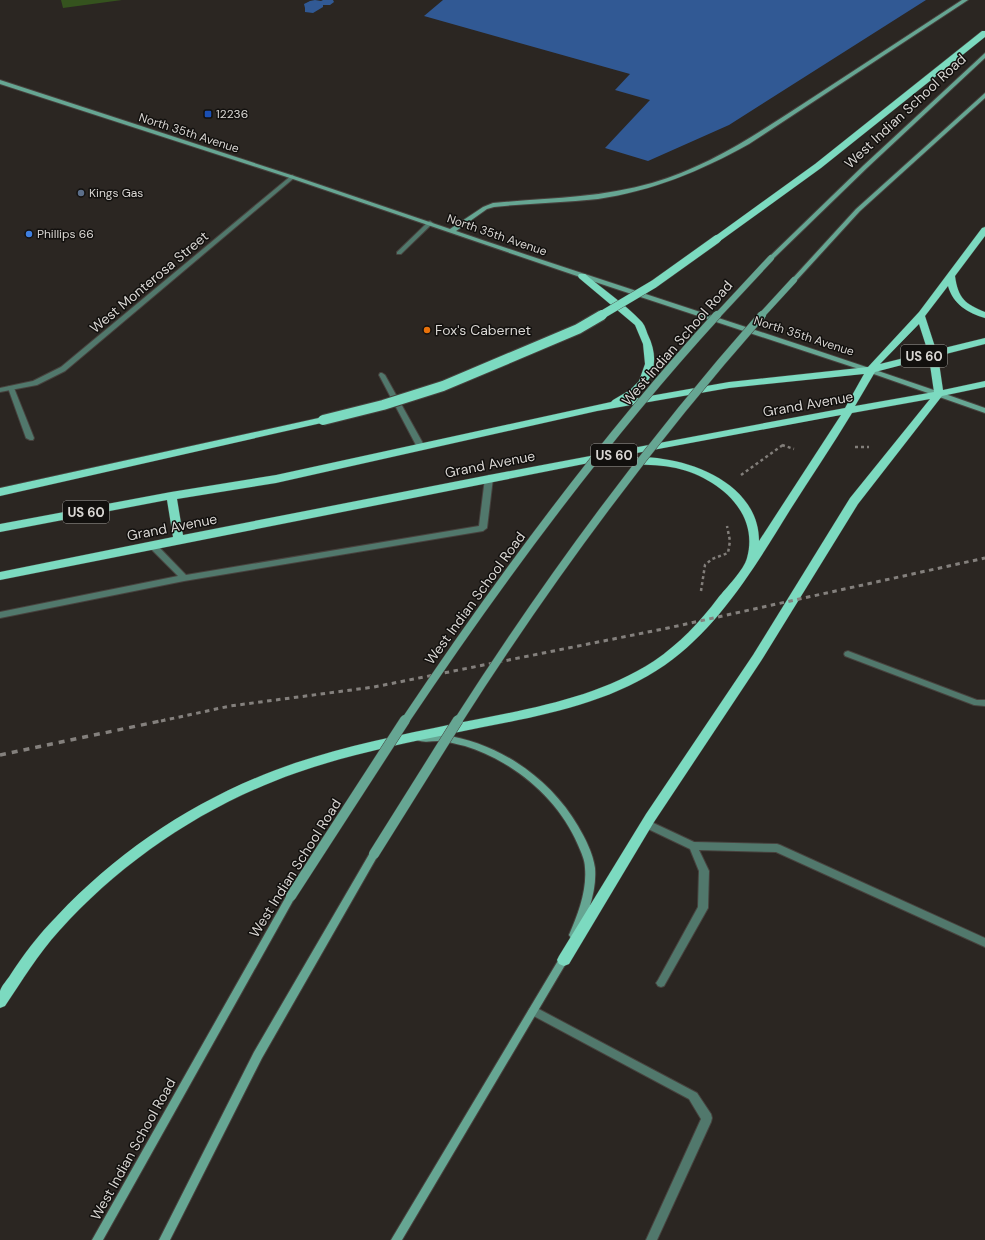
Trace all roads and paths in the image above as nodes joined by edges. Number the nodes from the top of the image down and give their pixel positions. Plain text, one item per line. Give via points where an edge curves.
1 (965, 0) edge
2 (985, 33) edge
3 (985, 55) edge
4 (0, 82) edge
5 (985, 95) edge
6 (292, 177) junction
7 (430, 223) junction
8 (985, 230) edge
9 (452, 231) junction
10 (399, 253) dead end
11 (582, 276) junction
12 (951, 276) junction
13 (985, 315) edge
14 (921, 316) junction
15 (985, 341) edge
16 (933, 354) junction
17 (870, 370) junction
18 (382, 375) dead end
19 (985, 384) edge
20 (10, 388) junction
21 (0, 390) edge
22 (939, 394) junction
23 (597, 408) junction
24 (848, 410) junction
25 (985, 410) edge
26 (30, 438) dead end
27 (777, 441) dead end
28 (783, 446) junction
29 (421, 447) junction
30 (855, 447) dead end
31 (876, 447) dead end
32 (794, 449) dead end
33 (570, 463) junction
34 (739, 476) dead end
35 (489, 478) junction
36 (0, 492) edge
37 (171, 496) junction
38 (0, 528) edge
39 (179, 540) junction
40 (152, 545) junction
41 (752, 561) junction
42 (0, 576) edge
43 (184, 578) junction
44 (0, 615) edge
45 (848, 654) dead end
46 (985, 702) edge
47 (409, 738) junction
48 (647, 824) junction
49 (692, 846) junction
50 (985, 943) edge
51 (564, 960) junction
52 (661, 983) dead end
53 (0, 1002) edge
54 (533, 1011) junction
55 (98, 1240) edge
56 (164, 1240) edge
57 (396, 1240) edge
58 (651, 1240) edge

1 - 9 main road via 719,160 643,188 598,196 493,205
2 - 36 highway, bridge via 818,166 654,284 578,329 443,386 383,405
3 - 55 main road, West Indian School Road, bridge via 866,166 710,323 572,489 536,537 422,695 291,896
4 - 6 main road, North 35th Avenue
5 - 56 main road, bridge via 858,210 741,337 614,494 559,570 467,706 374,854 258,1055
6 - 7 main road, North 35th Avenue
6 - 20 street, West Monterosa Street via 63,369 35,383
7 - 9 main road, North 35th Avenue
7 - 10 street
8 - 12 highway
9 - 11 main road, North 35th Avenue
11 - 17 main road, North 35th Avenue
11 - 23 highway via 639,324 645,334 650,354 650,364 643,382 618,401
12 - 13 highway via 952,289 960,302
12 - 14 highway
14 - 16 highway
14 - 17 highway
15 - 16 highway, Grand Avenue / US 60
16 - 17 highway, Grand Avenue / US 60
16 - 22 highway
17 - 22 main road, North 35th Avenue
17 - 23 highway, Grand Avenue / US 60 via 729,385
17 - 24 highway
18 - 29 street
19 - 22 highway, Grand Avenue / US 60
20 - 21 street, West Monterosa Street
20 - 26 street
22 - 24 highway, Grand Avenue / US 60
22 - 25 main road, North 35th Avenue
22 - 48 highway via 854,501 757,658
23 - 29 highway, Grand Avenue / US 60
24 - 33 highway, Grand Avenue / US 60
24 - 41 highway
27 - 28 path
28 - 32 path
28 - 34 path
29 - 37 highway, Grand Avenue / US 60 via 276,479
30 - 31 path
33 - 35 highway, Grand Avenue / US 60
33 - 41 highway via 661,462 685,467 724,484 744,506 752,521
35 - 39 highway, Grand Avenue / US 60
35 - 43 street via 483,528
37 - 38 highway, Grand Avenue / US 60
37 - 39 highway
39 - 40 highway, Grand Avenue / US 60
40 - 42 highway, Grand Avenue / US 60
40 - 43 street
41 - 47 highway via 709,619 683,645 658,664 626,682 582,700
43 - 44 street
45 - 46 street via 977,703
47 - 51 main road via 444,738 485,751 522,770 561,806 574,826 590,866 590,885 585,907
47 - 53 highway via 348,753 277,775 232,793 190,815 103,878 67,912 32,954
48 - 49 street
48 - 51 highway
49 - 50 street via 777,848
49 - 52 street via 704,871 703,908
51 - 54 main road
54 - 57 main road
54 - 58 street via 693,1096 707,1118

